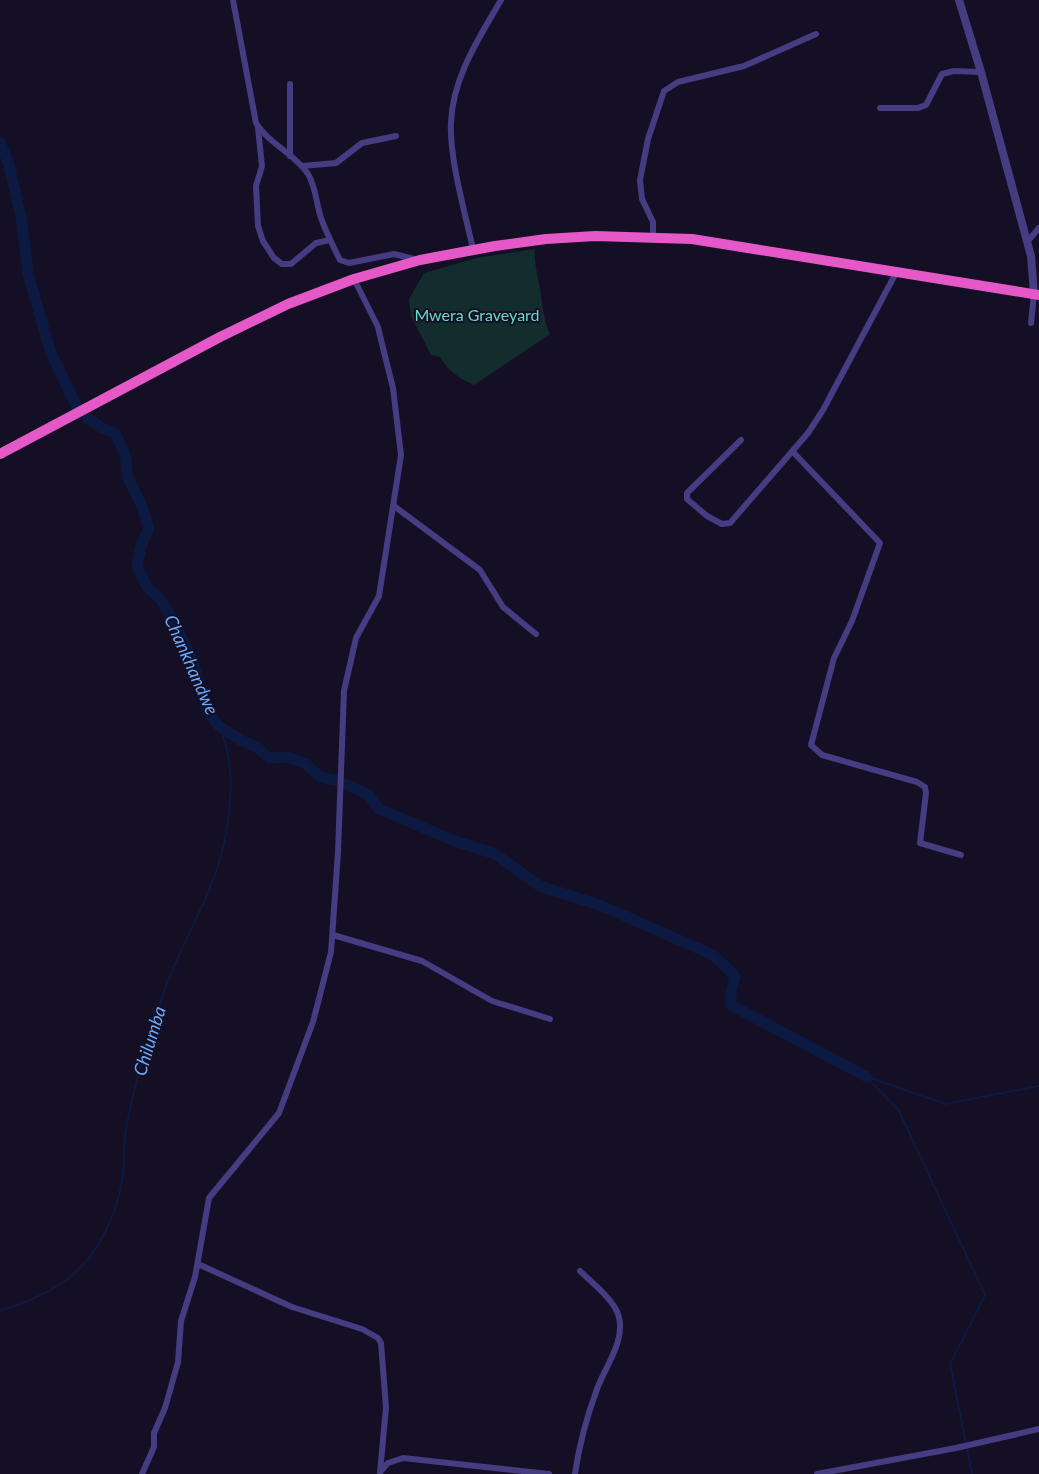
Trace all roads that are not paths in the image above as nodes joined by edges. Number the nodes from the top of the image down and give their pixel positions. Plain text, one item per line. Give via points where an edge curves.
1 (234, 0) edge
2 (501, 0) edge
3 (959, 0) edge
4 (816, 34) dead end
5 (981, 72) junction
6 (290, 84) dead end
7 (880, 108) dead end
8 (258, 127) junction
9 (396, 136) dead end
10 (290, 156) junction
11 (302, 166) junction
12 (1039, 228) edge
13 (654, 237) junction
14 (330, 240) junction
15 (1027, 242) junction
16 (473, 249) junction
17 (420, 260) junction
18 (897, 271) junction
19 (354, 279) junction
20 (1036, 295) edge
21 (1031, 323) dead end
22 (741, 440) dead end
23 (793, 452) junction
24 (0, 454) edge
25 (394, 506) junction
26 (536, 634) dead end
27 (961, 855) dead end
28 (333, 935) junction
29 (550, 1019) dead end
30 (198, 1264) junction
31 (580, 1271) dead end
32 (1039, 1429) edge
33 (380, 1473) edge
34 (142, 1474) edge
35 (549, 1474) edge
36 (574, 1474) edge
37 (817, 1474) edge

1 - 8 street via 248,88
2 - 16 street via 466,62 451,122
3 - 5 street
4 - 13 street via 744,66 678,82 664,91 648,139 640,180 642,199 653,222
5 - 7 street via 942,74 929,102 918,108
5 - 15 street
6 - 10 street
8 - 10 street
8 - 14 street via 262,166 256,186 258,226 263,241 274,258 282,264 291,264 316,243
9 - 11 street via 362,144 336,163
10 - 11 street
11 - 14 street via 314,184
12 - 15 street
13 - 16 highway via 546,239
13 - 18 highway via 727,243
14 - 17 street via 340,260 346,264 394,254
15 - 20 street
16 - 17 highway
17 - 19 highway
18 - 20 highway
18 - 23 street via 823,410
19 - 24 highway via 250,321
19 - 25 street via 378,327 393,388 401,455
20 - 21 street
22 - 23 street via 687,493 688,499 706,516 722,524 730,522
23 - 27 street via 880,543 852,621 834,658 811,745 822,755 925,787 920,842
25 - 26 street via 480,570 502,607
25 - 28 street via 379,596 356,638 344,691
28 - 29 street via 422,961 492,1001
28 - 30 street via 312,1022 282,1107 209,1198
30 - 33 street via 268,1297 362,1329 378,1338 386,1408
30 - 34 street via 183,1312 178,1362 154,1433 154,1447
31 - 36 street via 614,1306 620,1325 618,1339 596,1389
32 - 37 street
33 - 35 street via 388,1463 403,1458

